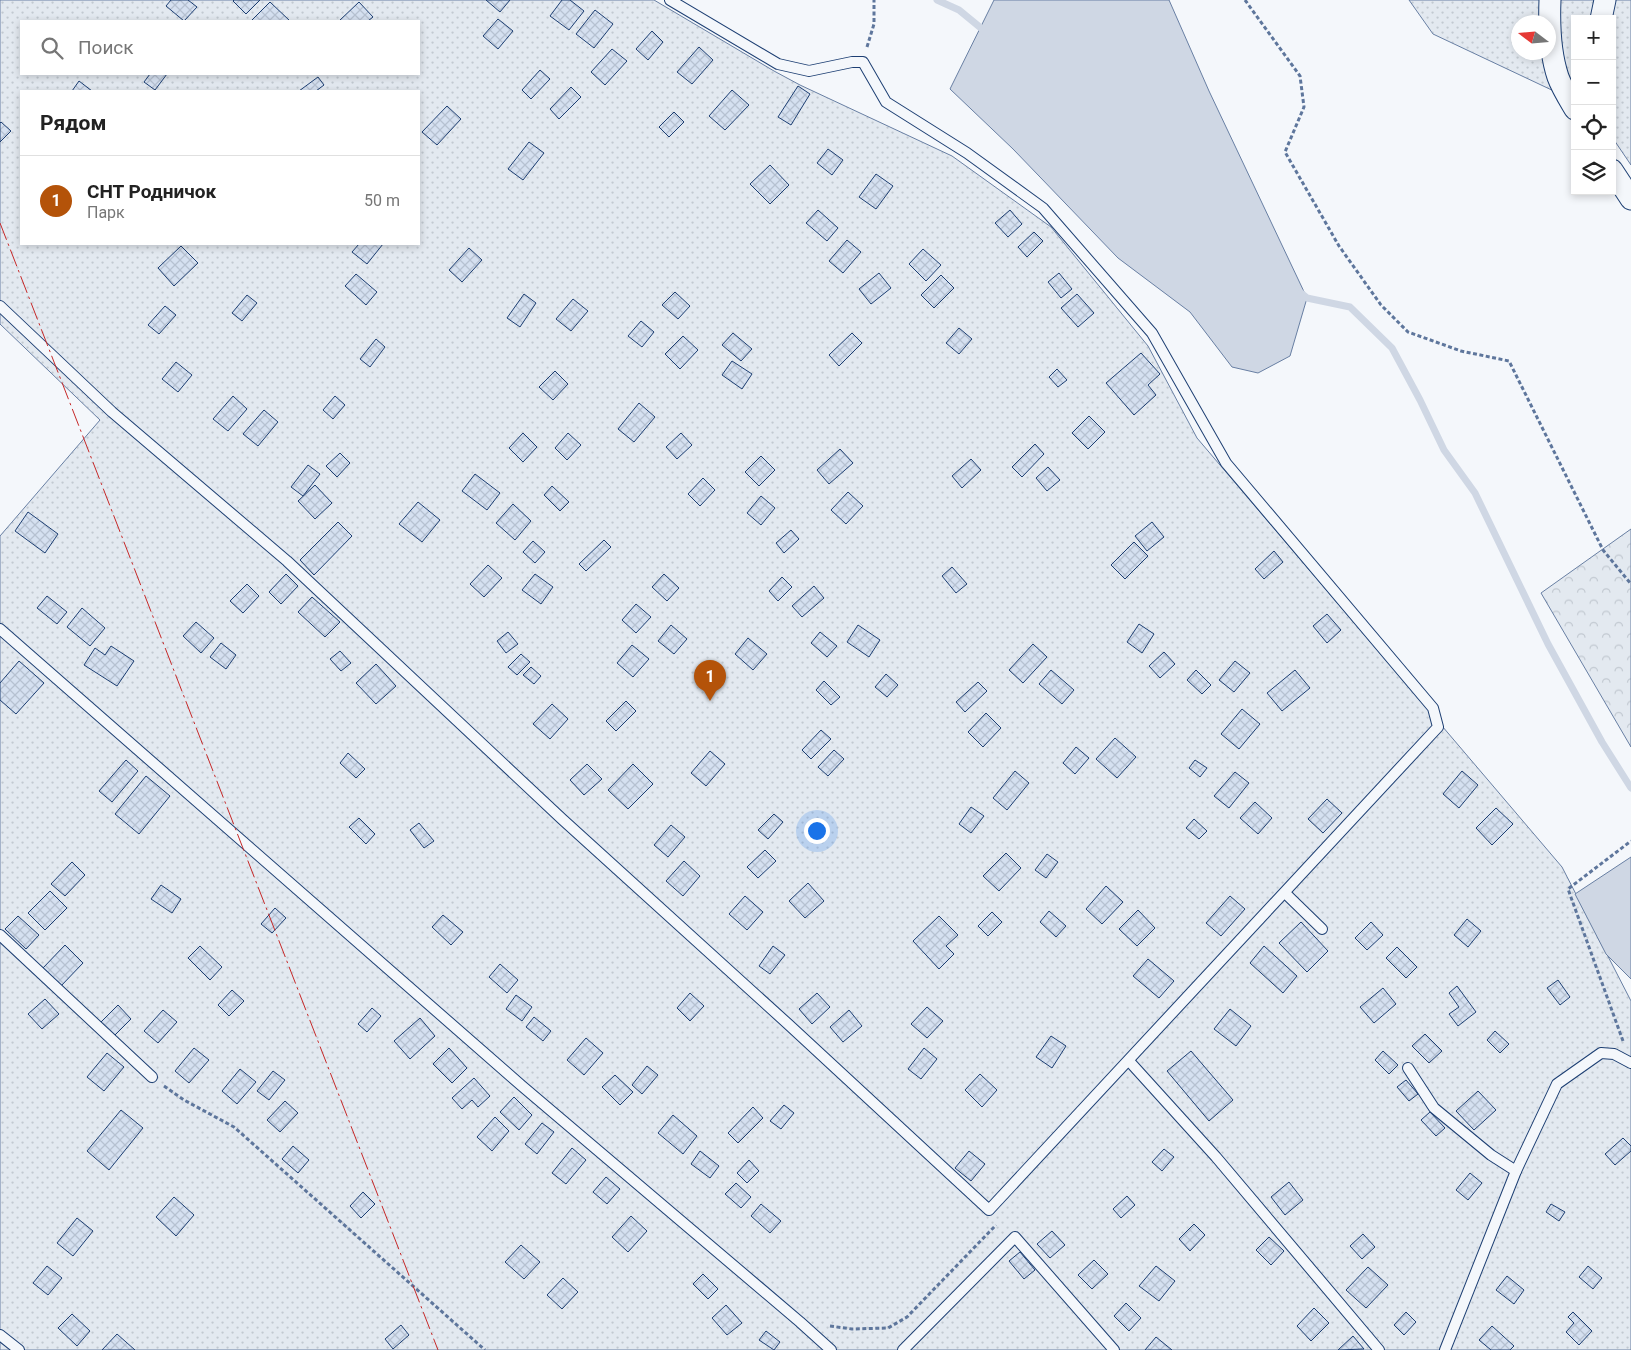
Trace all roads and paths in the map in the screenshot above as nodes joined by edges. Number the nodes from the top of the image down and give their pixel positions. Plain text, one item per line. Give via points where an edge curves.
1 (670, 0) edge
2 (874, 0) edge
3 (1245, 0) edge
4 (1550, 0) edge
5 (1605, 0) edge
6 (1602, 15) edge
7 (863, 62) junction
8 (1573, 105) edge
9 (1616, 176) edge
10 (1631, 200) edge
11 (0, 306) edge
12 (1631, 584) edge
13 (0, 629) edge
14 (1631, 842) edge
15 (1285, 893) junction
16 (1322, 929) dead end
17 (0, 935) edge
18 (1129, 1061) junction
19 (1631, 1063) edge
20 (1408, 1068) dead end
21 (152, 1078) joint
22 (1516, 1171) junction
23 (1000, 1221) dead end
24 (800, 1322) junction
25 (0, 1335) edge
26 (18, 1350) edge
27 (485, 1350) edge
28 (831, 1350) edge
29 (903, 1350) edge
30 (1114, 1350) edge
31 (1378, 1350) edge
32 (1445, 1350) edge

1 - 7 lane via 778,64 809,71
2 - 7 path via 874,24
3 - 12 path via 1300,76 1304,107 1285,152 1339,246 1381,305 1408,332 1461,351 1509,361 1603,550
4 - 8 street via 1549,23 1554,59 1559,79
5 - 6 street
7 - 15 lane via 886,102 967,153 1043,208 1152,333 1226,464 1433,708 1438,727
9 - 10 street
11 - 18 lane via 112,412 301,574 989,1210
13 - 24 lane via 522,1086
14 - 19 path via 1568,889
15 - 16 lane
15 - 18 lane
17 - 21 lane
18 - 31 lane via 1216,1157
19 - 22 lane via 1614,1054 1601,1053 1558,1084
20 - 22 lane via 1434,1108 1491,1155
21 - 27 path via 234,1127
22 - 32 lane
23 - 24 path via 906,1317 888,1328 852,1329
24 - 28 lane
25 - 26 lane
29 - 30 lane via 1015,1237

